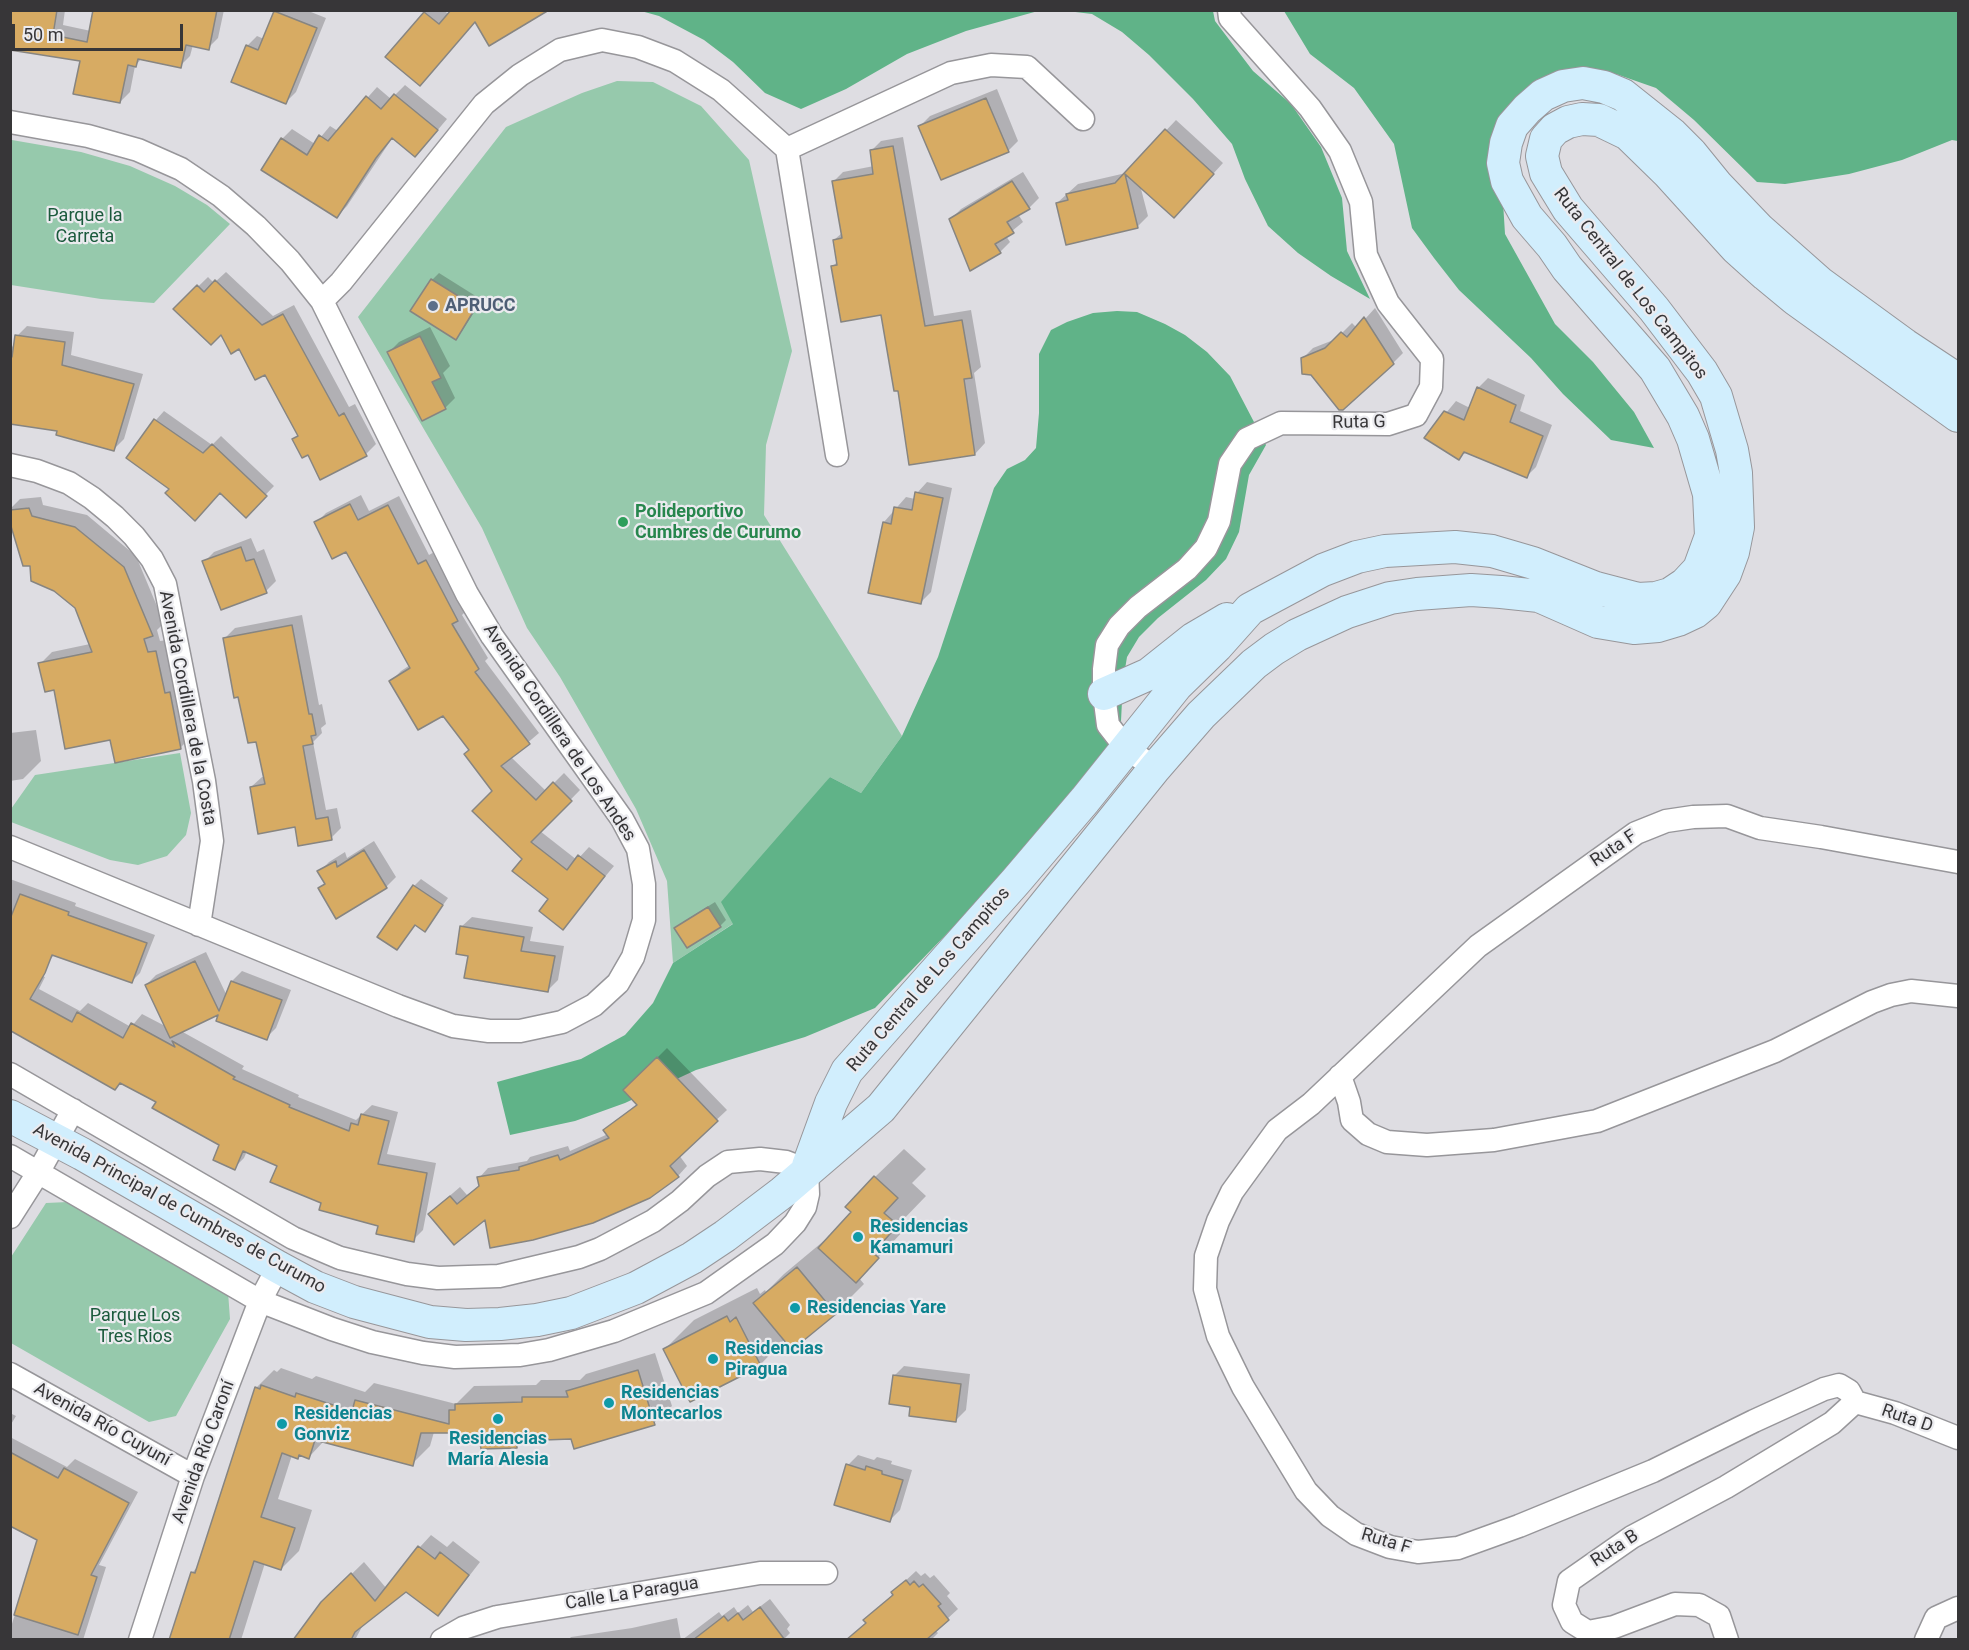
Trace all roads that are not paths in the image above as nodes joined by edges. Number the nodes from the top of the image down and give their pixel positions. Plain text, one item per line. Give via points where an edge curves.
1 (1229, 10) edge
2 (1083, 119) dead end
3 (10, 122) edge
4 (787, 148) junction
5 (322, 301) junction
6 (1959, 380) edge
7 (1959, 416) edge
8 (837, 455) dead end
9 (10, 465) edge
10 (1250, 609) junction
11 (1104, 694) junction
12 (1126, 748) junction
13 (1155, 768) junction
14 (10, 848) edge
15 (1959, 862) edge
16 (199, 925) junction
17 (1959, 996) edge
18 (10, 1074) edge
19 (1340, 1076) junction
20 (73, 1110) junction
21 (10, 1116) edge
22 (56, 1142) junction
23 (10, 1156) edge
24 (807, 1170) junction
25 (38, 1173) junction
26 (10, 1217) edge
27 (278, 1267) junction
28 (260, 1301) junction
29 (10, 1374) edge
30 (1855, 1402) junction
31 (1959, 1438) edge
32 (193, 1476) junction
33 (826, 1573) dead end
34 (1959, 1608) edge
35 (140, 1640) edge
36 (442, 1640) edge
37 (1727, 1640) edge
38 (1926, 1640) edge

1 - 11 street, Ruta G via 1230,18 1310,108 1340,151 1361,202 1366,255 1388,303 1432,359 1431,387 1416,415 1388,424 1281,423 1247,439 1230,464 1219,521 1206,548 1119,626 1107,645
2 - 4 street via 1027,67 991,65 951,73
3 - 5 street, Avenida Cordillera de Los Andes via 88,136 138,150 181,169 256,226
4 - 5 street via 721,90 675,60 602,40 560,50 484,104
4 - 8 street
5 - 16 street, Avenida Cordillera de Los Andes via 467,594 492,636 622,819 638,849 644,884 644,920 633,957 618,982 594,1005 562,1022 520,1031 489,1032 453,1026 398,1006
6 - 10 main road, Ruta Central de Los Campitos via 1820,283 1759,229 1679,140 1623,95 1582,83 1563,86 1543,95 1512,126 1503,163 1508,181 1527,217 1655,369 1683,416 1709,494 1711,536 1699,569 1670,594 1638,600 1492,551 1455,547 1385,551 1323,570
7 - 13 main road, Ruta Central de Los Campitos via 1773,281 1736,248 1628,134 1599,120 1582,118 1568,122 1546,139 1542,156 1546,173 1568,209 1671,331 1716,396 1732,450 1738,527 1725,574 1715,590 1695,612 1678,620 1634,628 1598,622 1539,596 1502,591 1443,591 1368,604 1297,635 1254,664
9 - 16 street, Avenida Cordillera de la Costa via 69,483 92,498 134,536 165,584 212,841
10 - 11 main road via 1193,639 1149,674
10 - 12 main road, Ruta Central de Los Campitos via 1177,685
11 - 12 street, Ruta G via 1108,725
12 - 13 street, Ruta G
12 - 24 main road, Ruta Central de Los Campitos via 848,1071 831,1103
13 - 24 main road, Ruta Central de Los Campitos via 880,1108
14 - 16 street, Avenida Cordillera de Los Andes
15 - 19 street, Ruta F via 1760,828 1727,816 1666,821 1636,833 1478,946
17 - 19 street via 1911,991 1891,995 1775,1051 1597,1121 1494,1140 1428,1145 1387,1142 1368,1134 1352,1120
18 - 20 street, Avenida Principal de Cumbres de Curumo
19 - 30 street, Ruta F via 1277,1130 1232,1192 1206,1256 1205,1289 1218,1336 1232,1366 1306,1491 1330,1516 1356,1534 1390,1547 1418,1552 1458,1548 1653,1471 1824,1389 1839,1385 1850,1391
20 - 22 street
20 - 24 street, Avenida Principal de Cumbres de Curumo via 293,1238 340,1258 438,1278 499,1276 600,1249 653,1221 728,1162 760,1159 786,1162
21 - 22 main road, Avenida Principal de Cumbres de Curumo
22 - 25 street
22 - 27 main road, Avenida Principal de Cumbres de Curumo
23 - 25 street, Avenida Principal de Cumbres de Curumo
24 - 27 main road, Avenida Principal de Cumbres de Curumo via 725,1236 667,1272 603,1302 537,1320 466,1325 430,1322 354,1302
24 - 28 street, Avenida Principal de Cumbres de Curumo via 805,1207 775,1244 748,1265 706,1293 664,1312 614,1332 549,1350 491,1357 423,1353 372,1342
25 - 26 street
25 - 28 street, Avenida Principal de Cumbres de Curumo
27 - 28 street, Avenida Río Caroní
28 - 32 street, Avenida Río Caroní
29 - 32 street, Avenida Río Cuyuní
30 - 31 street, Ruta D
30 - 37 street, Ruta B via 1832,1423 1726,1487 1632,1537 1569,1581 1564,1605 1572,1622 1588,1632 1614,1627 1675,1604 1699,1605 1719,1616
32 - 35 street, Avenida Río Caroní
33 - 36 street, Calle La Paragua via 760,1573 497,1617
34 - 38 street via 1936,1618

